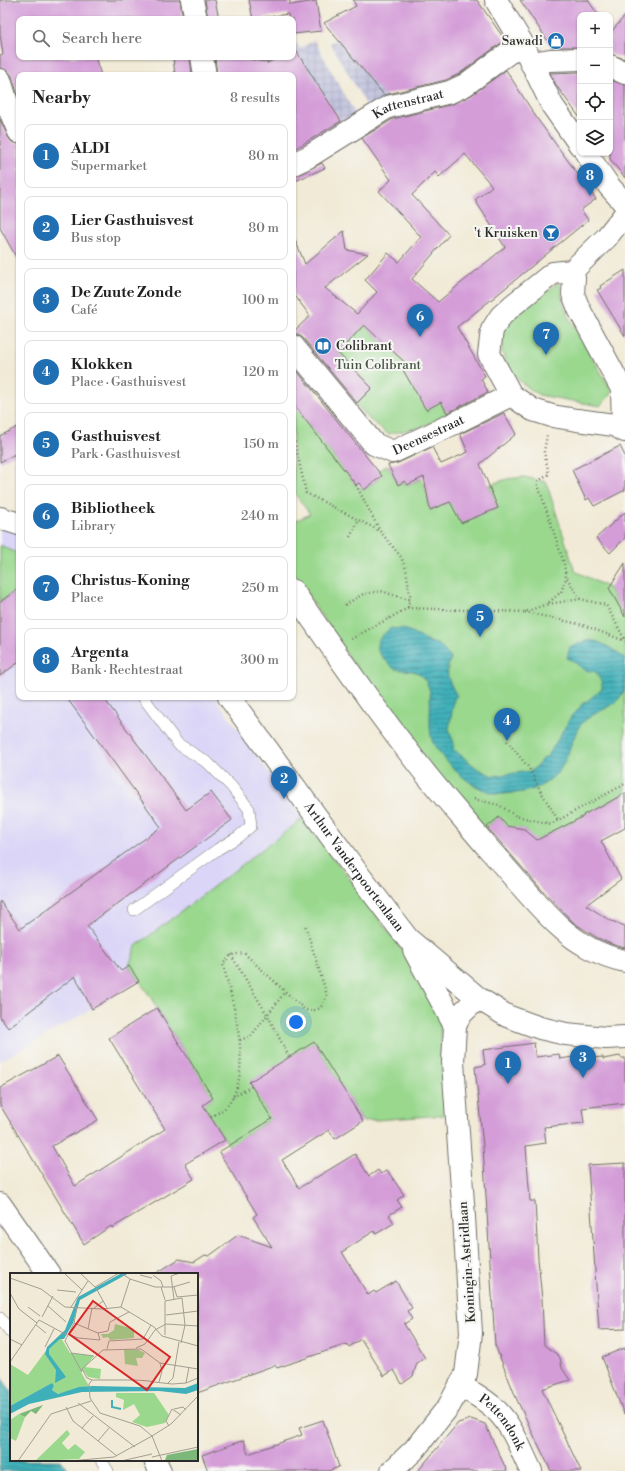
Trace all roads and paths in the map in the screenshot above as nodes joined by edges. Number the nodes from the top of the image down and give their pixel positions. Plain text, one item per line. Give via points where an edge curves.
1 (192, 0) edge
2 (496, 0) edge
3 (195, 16) edge
4 (522, 43) junction
5 (577, 59) edge
6 (202, 60) edge
7 (532, 62) junction
8 (613, 67) edge
9 (204, 72) edge
10 (625, 73) edge
11 (0, 80) edge
12 (16, 125) edge
13 (577, 141) edge
14 (588, 156) edge
15 (296, 163) edge
16 (625, 204) edge
17 (625, 214) edge
18 (572, 271) junction
19 (296, 350) edge
20 (511, 395) junction
21 (552, 416) junction
22 (624, 430) edge
23 (296, 448) edge
24 (356, 485) dead end
25 (0, 518) edge
26 (359, 520) junction
27 (16, 523) edge
28 (380, 530) junction
29 (350, 537) dead end
30 (566, 578) junction
31 (296, 595) edge
32 (580, 599) junction
33 (409, 600) junction
34 (547, 604) junction
35 (345, 605) dead end
36 (408, 608) junction
37 (525, 612) junction
38 (625, 641) edge
39 (333, 649) junction
40 (145, 700) edge
41 (231, 700) edge
42 (507, 741) dead end
43 (625, 784) edge
44 (455, 810) junction
45 (558, 820) junction
46 (134, 910) dead end
47 (306, 925) dead end
48 (408, 939) junction
49 (231, 955) junction
50 (625, 961) edge
51 (285, 992) junction
52 (478, 998) junction
53 (268, 1016) junction
54 (455, 1026) junction
55 (625, 1037) edge
56 (240, 1040) junction
57 (289, 1057) dead end
58 (252, 1086) dead end
59 (232, 1097) junction
60 (211, 1117) dead end
61 (0, 1204) edge
62 (48, 1273) edge
63 (0, 1318) edge
64 (10, 1332) edge
65 (461, 1386) junction
66 (102, 1461) edge
67 (155, 1461) edge
68 (108, 1471) edge
69 (160, 1471) edge
70 (392, 1471) edge
71 (531, 1471) edge

1 - 3 street
2 - 4 street
4 - 7 street
4 - 15 street, Kattenstraat via 465,85 450,92 388,107
5 - 7 street
6 - 9 street
7 - 13 street via 552,105
8 - 10 street
11 - 12 street
14 - 16 street
17 - 18 street via 606,238
18 - 20 street via 553,273 501,316 492,330 489,354
18 - 22 street via 572,294 622,389
19 - 20 street, Deensestraat via 374,444 393,452
20 - 21 street via 533,410
21 - 22 street via 614,425
21 - 30 path via 544,452 549,474 537,482 564,563
23 - 26 path via 306,494
24 - 28 path
25 - 27 street
26 - 28 path
26 - 29 path
28 - 33 path via 401,557 406,569
30 - 32 path
30 - 34 path via 561,592
31 - 39 street
32 - 34 path
32 - 38 path via 606,605
33 - 35 path via 381,591 363,594
33 - 36 path
34 - 37 path
36 - 37 path
36 - 39 path
37 - 38 path via 583,625
39 - 44 street
40 - 46 lane via 178,744 208,763 231,786 249,809 251,826
41 - 48 street, Arthur Vanderpoortenlaan
42 - 45 path via 530,768
43 - 45 path
44 - 45 path via 462,803 474,799 499,805 516,816 551,824
44 - 50 street via 559,926 584,945
47 - 51 path via 327,995 323,1006 315,1010 305,1010
48 - 52 street, Arthur Vanderpoortenlaan
48 - 54 street, Arthur Vanderpoortenlaan
49 - 51 path via 244,953
49 - 53 path
49 - 56 path via 223,964
51 - 53 path
52 - 54 street via 460,1015
52 - 55 street, Arthur Vanderpoortenlaan via 506,1016 540,1028 566,1034
53 - 56 path via 251,1036
53 - 57 path
54 - 65 street, Koningin-Astridlaan via 453,1062 471,1333 466,1374
56 - 59 path via 240,1075
58 - 59 path
59 - 60 path via 224,1108
61 - 62 street
63 - 64 lane
65 - 70 street, Koningin-Astridlaan via 434,1426
65 - 71 street, Pettendonk via 497,1411 512,1430
66 - 68 lane
67 - 69 street

